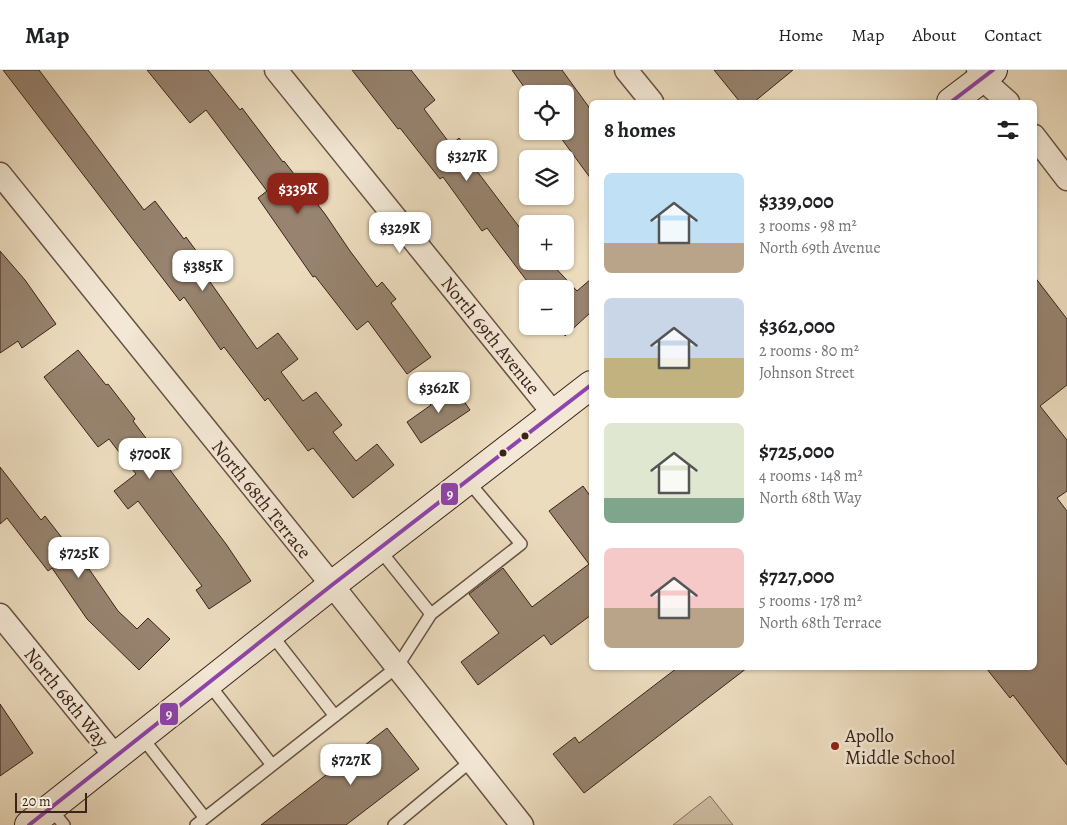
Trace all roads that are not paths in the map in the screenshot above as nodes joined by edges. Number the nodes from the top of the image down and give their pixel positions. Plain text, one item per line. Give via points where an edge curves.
1 (276, 70) edge
2 (626, 70) edge
3 (985, 72) edge
4 (650, 100) edge
5 (953, 100) edge
6 (1006, 100) edge
7 (1037, 140) edge
8 (0, 174) edge
9 (1067, 180) edge
10 (589, 387) edge
11 (554, 414) junction
12 (468, 481) junction
13 (379, 549) junction
14 (332, 585) junction
15 (432, 614) junction
16 (0, 615) edge
17 (271, 634) junction
18 (396, 666) junction
19 (208, 683) junction
20 (335, 716) junction
21 (141, 736) junction
22 (115, 756) junction
23 (471, 761) junction
24 (272, 765) junction
25 (57, 816) edge
26 (201, 822) edge
27 (29, 825) edge
28 (394, 825) edge
29 (522, 825) edge

1 - 11 street, North 69th Avenue
2 - 4 street
3 - 5 street
3 - 6 street
7 - 9 street
8 - 14 street, North 68th Terrace
10 - 11 street
11 - 12 street
12 - 13 street
12 - 15 lane via 520,544
13 - 14 street
13 - 15 lane
14 - 17 street
14 - 18 street, North 68th Terrace
15 - 18 lane
16 - 22 street, North 68th Way
17 - 19 street
17 - 20 lane
18 - 20 lane
18 - 23 street, North 68th Terrace
19 - 21 street
19 - 24 lane
20 - 24 lane
21 - 22 street
21 - 26 lane
22 - 25 street
23 - 28 lane
23 - 29 street, North 68th Terrace
24 - 26 lane
25 - 27 street

